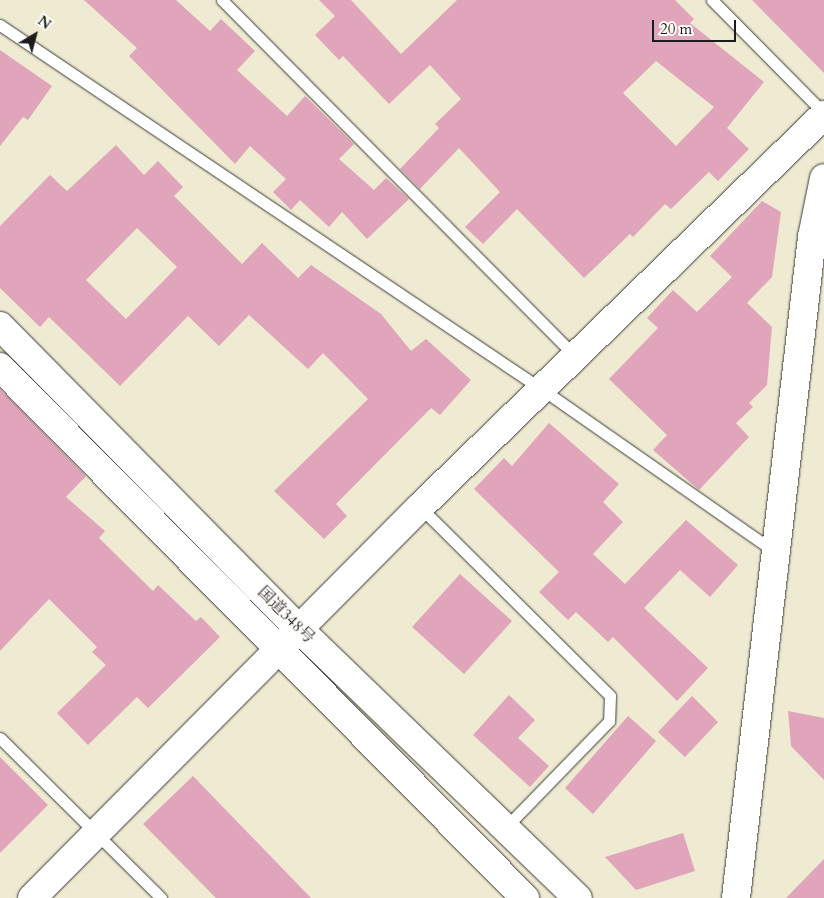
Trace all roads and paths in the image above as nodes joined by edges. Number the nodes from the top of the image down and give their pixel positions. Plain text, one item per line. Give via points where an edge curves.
1 (222, 0) edge
2 (712, 0) edge
3 (0, 26) edge
4 (824, 114) edge
5 (824, 178) edge
6 (0, 326) edge
7 (576, 357) junction
8 (0, 367) edge
9 (543, 390) junction
10 (420, 507) junction
11 (775, 552) junction
12 (298, 628) junction
13 (278, 650) junction
14 (0, 738) edge
15 (505, 828) junction
16 (96, 833) junction
17 (741, 863) junction
18 (32, 898) edge
19 (161, 898) edge
20 (525, 898) edge
21 (578, 898) edge
22 (720, 898) edge
23 (736, 898) edge

1 - 7 lane
2 - 4 lane
3 - 9 lane
4 - 7 main road
5 - 11 main road via 812,237
6 - 12 main road, 国道348号
7 - 9 main road
8 - 13 main road, 国道348号
9 - 10 main road
9 - 11 lane
10 - 12 main road
10 - 15 lane via 610,696 609,721
11 - 17 main road
12 - 13 main road
12 - 15 main road, 国道348号
13 - 16 main road
13 - 20 main road, 国道348号
14 - 16 lane
15 - 21 main road, 国道348号
16 - 18 main road
16 - 19 lane
17 - 22 main road
17 - 23 main road

